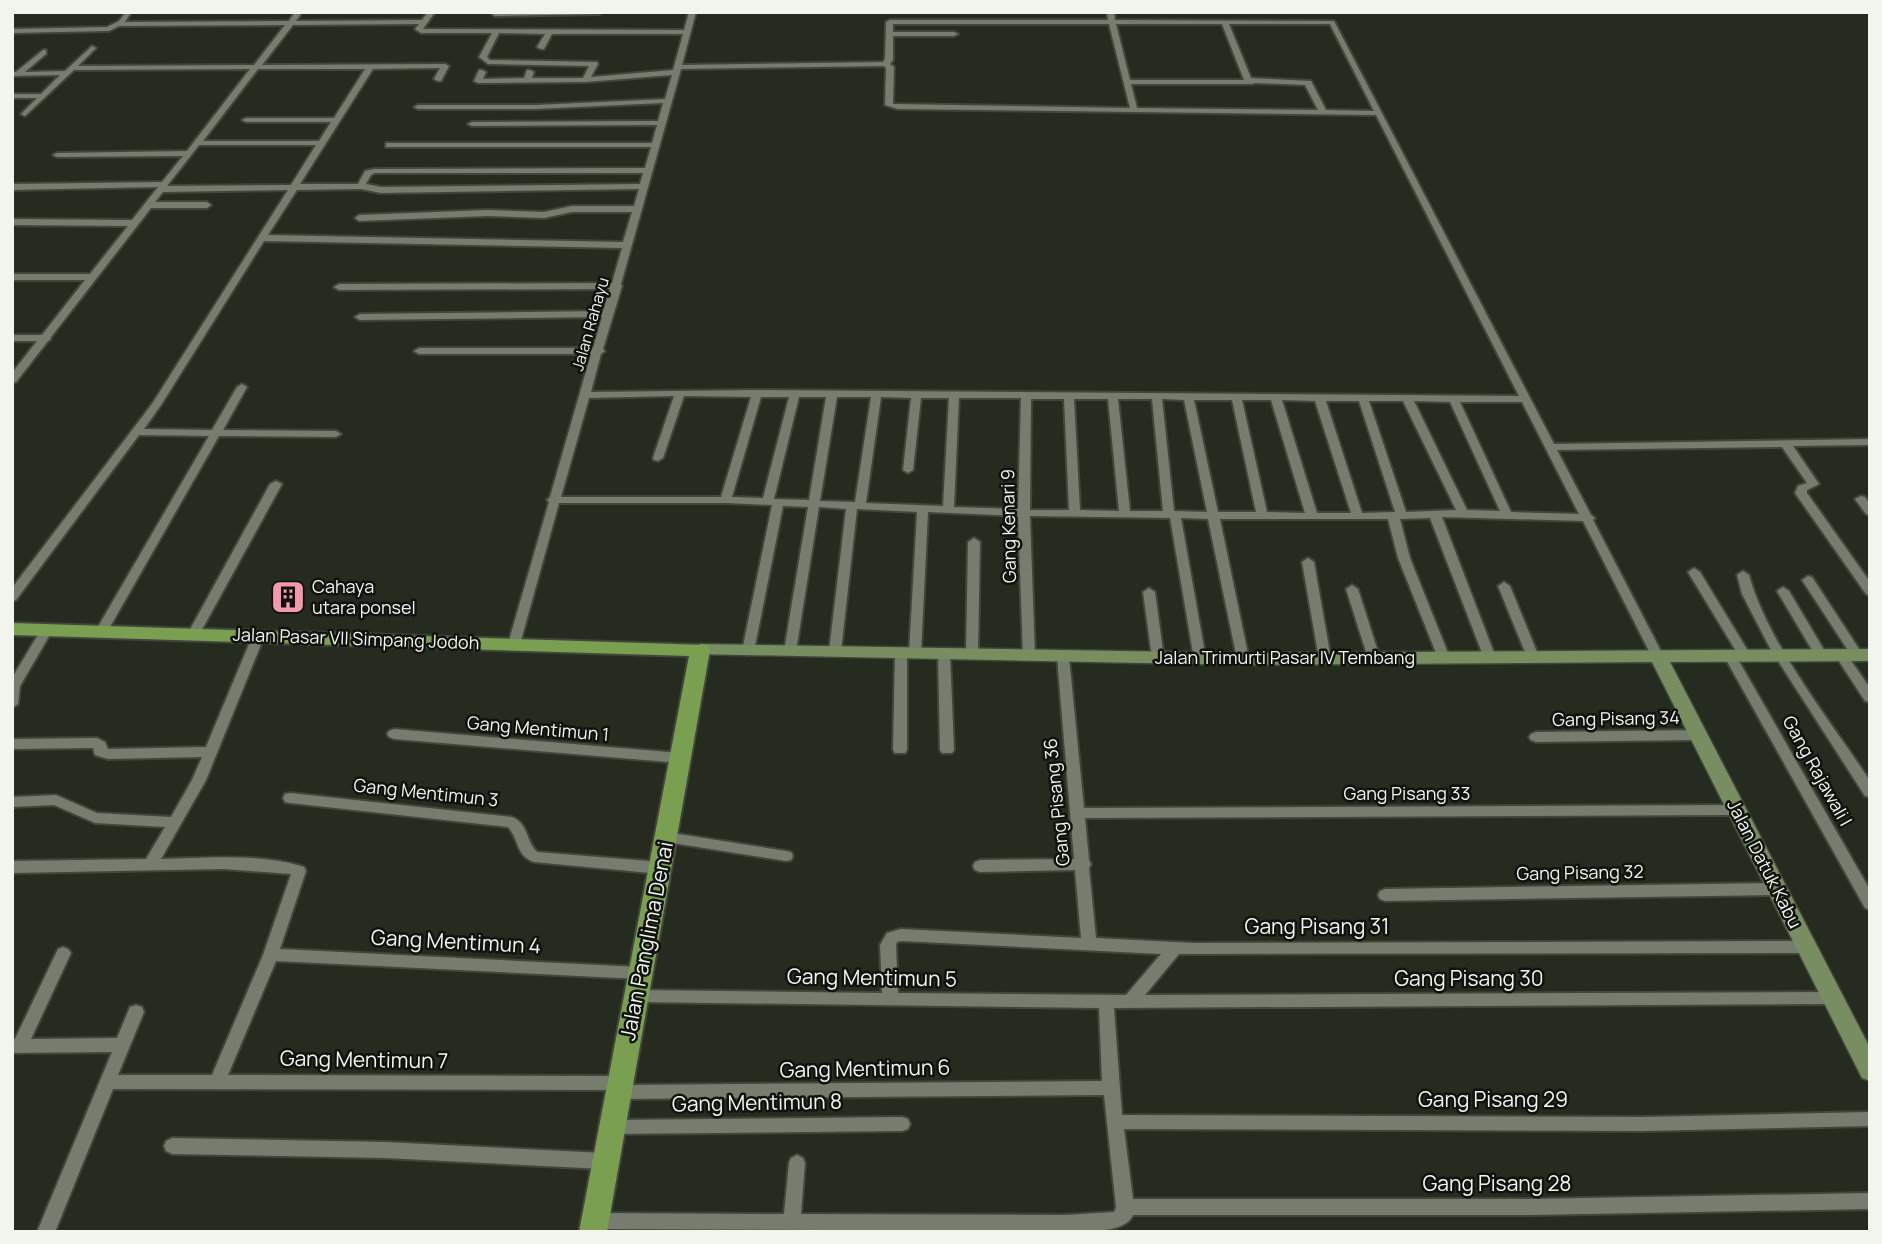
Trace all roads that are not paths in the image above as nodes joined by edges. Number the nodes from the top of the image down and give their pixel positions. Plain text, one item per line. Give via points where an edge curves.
1 (299, 12) edge
2 (432, 12) edge
3 (599, 12) edge
4 (693, 12) edge
5 (1110, 12) edge
6 (127, 14) edge
7 (495, 14) edge
8 (424, 22) junction
9 (1113, 22) junction
10 (1225, 22) junction
11 (119, 23) junction
12 (290, 23) junction
13 (12, 31) edge
14 (550, 31) junction
15 (687, 32) junction
16 (496, 33) junction
17 (890, 34) junction
18 (954, 34) dead end
19 (541, 47) dead end
20 (92, 48) dead end
21 (43, 52) dead end
22 (534, 64) junction
23 (885, 64) junction
24 (255, 67) junction
25 (370, 67) junction
26 (676, 69) junction
27 (69, 71) junction
28 (482, 72) dead end
29 (16, 73) edge
30 (438, 79) dead end
31 (527, 80) junction
32 (586, 80) junction
33 (1128, 82) junction
34 (1252, 82) junction
35 (12, 96) edge
36 (43, 96) junction
37 (666, 102) junction
38 (418, 107) dead end
39 (1134, 110) junction
40 (1323, 112) junction
41 (1379, 113) junction
42 (25, 114) dead end
43 (246, 120) dead end
44 (336, 120) junction
45 (661, 123) junction
46 (472, 124) dead end
47 (196, 143) junction
48 (322, 143) junction
49 (389, 145) dead end
50 (656, 145) junction
51 (188, 153) junction
52 (57, 155) dead end
53 (649, 170) junction
54 (164, 186) junction
55 (361, 186) junction
56 (644, 186) junction
57 (12, 187) edge
58 (296, 187) junction
59 (149, 205) junction
60 (207, 205) dead end
61 (638, 209) junction
62 (359, 218) dead end
63 (12, 222) edge
64 (134, 223) junction
65 (262, 238) junction
66 (628, 245) junction
67 (93, 276) junction
68 (12, 277) edge
69 (617, 286) junction
70 (338, 287) dead end
71 (609, 314) junction
72 (360, 317) dead end
73 (12, 338) edge
74 (47, 338) junction
75 (419, 351) dead end
76 (600, 351) junction
77 (12, 380) edge
78 (242, 387) dead end
79 (680, 393) junction
80 (757, 393) junction
81 (795, 394) junction
82 (832, 394) junction
83 (585, 395) junction
84 (876, 395) junction
85 (916, 395) junction
86 (954, 396) junction
87 (1026, 397) junction
88 (1069, 397) junction
89 (1114, 397) junction
90 (1157, 397) junction
91 (1189, 399) junction
92 (1237, 399) junction
93 (1276, 399) junction
94 (1320, 399) junction
95 (1364, 400) junction
96 (1408, 400) junction
97 (1454, 400) junction
98 (1526, 400) junction
99 (136, 432) junction
100 (215, 434) junction
101 (337, 434) dead end
102 (1870, 442) edge
103 (1785, 443) junction
104 (1552, 447) junction
105 (659, 458) dead end
106 (908, 470) dead end
107 (276, 484) dead end
108 (1861, 499) dead end
109 (553, 500) junction
110 (726, 500) junction
111 (773, 502) junction
112 (816, 503) junction
113 (856, 505) junction
114 (923, 509) junction
115 (948, 509) junction
116 (1870, 512) edge
117 (1024, 513) junction
118 (1075, 514) junction
119 (1125, 514) junction
120 (1172, 514) junction
121 (1397, 514) junction
122 (1215, 515) junction
123 (1262, 515) junction
124 (1435, 515) junction
125 (1507, 515) junction
126 (1312, 516) junction
127 (1464, 516) junction
128 (1358, 517) junction
129 (1589, 518) junction
130 (974, 542) dead end
131 (1308, 562) dead end
132 (1694, 572) dead end
133 (1744, 575) dead end
134 (1808, 580) dead end
135 (1504, 586) dead end
136 (1352, 589) dead end
137 (1783, 591) dead end
138 (1870, 591) edge
139 (1149, 592) dead end
140 (12, 597) edge
141 (12, 629) edge
142 (46, 631) junction
143 (101, 632) junction
144 (193, 635) junction
145 (258, 637) junction
146 (514, 644) junction
147 (700, 650) junction
148 (748, 650) junction
149 (790, 651) junction
150 (835, 651) junction
151 (908, 653) junction
152 (944, 654) junction
153 (972, 654) junction
154 (1821, 655) junction
155 (1856, 655) edge
156 (1029, 656) junction
157 (1738, 656) junction
158 (1783, 656) junction
159 (1063, 657) junction
160 (1534, 657) junction
161 (1658, 657) junction
162 (1158, 658) junction
163 (1444, 658) junction
164 (1490, 658) junction
165 (1200, 659) junction
166 (1243, 659) junction
167 (1325, 659) junction
168 (1374, 659) junction
169 (1870, 698) edge
170 (12, 704) edge
171 (394, 734) dead end
172 (1697, 735) junction
173 (1536, 737) dead end
174 (12, 744) edge
175 (900, 750) dead end
176 (947, 750) dead end
177 (211, 752) junction
178 (680, 758) junction
179 (1870, 792) edge
180 (290, 798) dead end
181 (12, 802) edge
182 (1735, 810) junction
183 (1079, 813) junction
184 (175, 822) junction
185 (666, 837) junction
186 (786, 856) dead end
187 (151, 863) junction
188 (1084, 864) junction
189 (980, 866) dead end
190 (12, 867) edge
191 (661, 868) junction
192 (1776, 889) junction
193 (1385, 895) dead end
194 (1870, 904) edge
195 (1089, 944) junction
196 (1806, 947) junction
197 (1175, 948) junction
198 (63, 953) dead end
199 (271, 955) junction
200 (640, 972) junction
201 (638, 996) junction
202 (1832, 998) junction
203 (890, 999) junction
204 (1106, 1002) junction
205 (1130, 1002) junction
206 (136, 1012) dead end
207 (122, 1045) junction
208 (16, 1046) edge
209 (1870, 1072) edge
210 (218, 1080) junction
211 (108, 1082) junction
212 (619, 1088) junction
213 (1111, 1088) junction
214 (1870, 1119) edge
215 (1115, 1122) junction
216 (902, 1124) dead end
217 (611, 1127) junction
218 (172, 1146) dead end
219 (604, 1161) junction
220 (797, 1163) dead end
221 (1870, 1201) edge
222 (1125, 1207) junction
223 (793, 1221) junction
224 (594, 1227) edge
225 (47, 1232) edge

1 - 12 street
2 - 8 street
3 - 7 street
4 - 15 street, Jalan Rahayu
5 - 9 street
6 - 11 street
8 - 12 street
8 - 16 street via 419,29 425,32
9 - 10 street
9 - 17 street via 890,22
9 - 33 street
10 - 34 street
10 - 41 street via 1332,22
11 - 12 street
11 - 13 street via 109,29
12 - 24 street
14 - 15 street
14 - 16 street
14 - 19 street
15 - 26 street, Jalan Rahayu
16 - 22 street via 485,61
17 - 18 street
17 - 23 street
20 - 27 street
21 - 29 street
22 - 31 street
22 - 32 street via 593,63
23 - 26 street
23 - 39 street via 890,67 891,106
24 - 25 street
24 - 27 street
24 - 47 street
25 - 30 street via 445,66
25 - 44 street
26 - 32 street
26 - 37 street, Jalan Rahayu
27 - 29 street
27 - 36 street
28 - 31 street via 478,80
31 - 32 street
33 - 34 street
33 - 39 street
34 - 40 street via 1308,83
35 - 36 street
36 - 42 street
37 - 38 street
37 - 45 street, Jalan Rahayu
39 - 40 street
40 - 41 street
41 - 98 street
43 - 44 street
44 - 48 street
45 - 46 street
45 - 50 street, Jalan Rahayu
47 - 48 street
47 - 51 street
48 - 58 street
49 - 50 street
50 - 53 street, Jalan Rahayu
51 - 52 street
51 - 54 street
53 - 55 street via 374,171
53 - 56 street, Jalan Rahayu
54 - 57 street
54 - 58 street
54 - 59 street
55 - 56 street via 380,190
55 - 58 street
56 - 61 street, Jalan Rahayu
58 - 65 street
59 - 60 street
59 - 64 street
61 - 62 street
61 - 66 street, Jalan Rahayu
63 - 64 street
64 - 67 street
65 - 66 street
65 - 99 street
66 - 69 street, Jalan Rahayu
67 - 68 street
67 - 74 street
69 - 70 street
69 - 71 street, Jalan Rahayu
71 - 72 street
71 - 76 street, Jalan Rahayu
73 - 74 street
74 - 77 street
75 - 76 street
76 - 83 street, Jalan Rahayu
78 - 100 street
79 - 80 street
79 - 83 street
79 - 105 street
80 - 81 street
80 - 110 street
81 - 82 street
81 - 111 street
82 - 84 street
82 - 112 street
83 - 109 street, Jalan Rahayu
84 - 85 street
84 - 113 street
85 - 86 street
85 - 106 street
86 - 87 street
86 - 115 street
87 - 88 street
87 - 117 street, Gang Kenari 9
88 - 89 street
88 - 118 street
89 - 90 street
89 - 119 street
90 - 91 street
90 - 120 street
91 - 92 street
91 - 122 street
92 - 93 street
92 - 123 street
93 - 94 street
93 - 126 street
94 - 95 street
94 - 128 street
95 - 96 street
95 - 121 street
96 - 97 street
96 - 127 street
97 - 98 street
97 - 125 street
98 - 104 street
99 - 100 street
99 - 140 street
100 - 101 street
100 - 143 street
102 - 103 street
103 - 104 street
103 - 138 street via 1813,485 1802,488 1801,493
104 - 129 street
107 - 144 street
108 - 116 street
109 - 110 street
109 - 146 street, Jalan Rahayu
110 - 111 street
111 - 112 street
111 - 148 street
112 - 113 street
112 - 149 street
113 - 114 street
113 - 150 street
114 - 115 street
114 - 151 street
115 - 117 street
117 - 118 street
117 - 156 street, Gang Kenari 9
118 - 119 street
119 - 120 street
120 - 122 street
120 - 165 street
121 - 124 street
121 - 128 street
121 - 163 street via 1404,558
122 - 123 street
122 - 166 street
123 - 126 street
124 - 127 street
124 - 164 street
125 - 127 street
125 - 129 street
126 - 128 street
129 - 161 street
130 - 153 street
131 - 167 street
132 - 157 street, Gang Rajawali I
133 - 158 street via 1752,601
134 - 155 street
135 - 160 street
136 - 168 street
137 - 154 street
139 - 162 street
141 - 142 main road, Jalan Pasar VII Simpang Jodoh
142 - 143 main road, Jalan Pasar VII Simpang Jodoh
142 - 170 street via 16,681
143 - 144 main road, Jalan Pasar VII Simpang Jodoh
144 - 145 main road, Jalan Pasar VII Simpang Jodoh
145 - 146 main road, Jalan Pasar VII Simpang Jodoh
145 - 177 street
146 - 147 main road, Jalan Pasar VII Simpang Jodoh
147 - 148 street, Jalan Trimurti Pasar IV Tembang
147 - 178 main road, Jalan Panglima Denai
148 - 149 street, Jalan Trimurti Pasar IV Tembang
149 - 150 street, Jalan Trimurti Pasar IV Tembang
150 - 151 street, Jalan Trimurti Pasar IV Tembang
151 - 152 street, Jalan Trimurti Pasar IV Tembang
151 - 175 street
152 - 153 street, Jalan Trimurti Pasar IV Tembang
152 - 176 street
153 - 156 street, Jalan Trimurti Pasar IV Tembang
154 - 155 street, Jalan Trimurti Pasar IV Tembang
154 - 158 street, Jalan Trimurti Pasar IV Tembang
155 - 169 street
156 - 159 street, Jalan Trimurti Pasar IV Tembang
157 - 158 street, Jalan Trimurti Pasar IV Tembang
157 - 161 street, Jalan Trimurti Pasar IV Tembang
157 - 194 street, Gang Rajawali I
158 - 179 street
159 - 162 street, Jalan Trimurti Pasar IV Tembang
159 - 183 street, Gang Pisang 36
160 - 161 street, Jalan Trimurti Pasar IV Tembang
160 - 164 street, Jalan Trimurti Pasar IV Tembang
161 - 172 street, Jalan Datuk Kabu
162 - 165 street, Jalan Trimurti Pasar IV Tembang
163 - 164 street, Jalan Trimurti Pasar IV Tembang
163 - 168 street, Jalan Trimurti Pasar IV Tembang
165 - 166 street, Jalan Trimurti Pasar IV Tembang
166 - 167 street, Jalan Trimurti Pasar IV Tembang
167 - 168 street, Jalan Trimurti Pasar IV Tembang
171 - 178 street, Gang Mentimun 1
172 - 173 street, Gang Pisang 34
172 - 182 street, Jalan Datuk Kabu
174 - 177 street via 97,744 100,752 108,754
177 - 184 street
178 - 185 main road, Jalan Panglima Denai
180 - 191 street, Gang Mentimun 3 via 512,822 519,827 526,851 534,857
181 - 184 street via 56,800 96,818
182 - 183 street, Gang Pisang 33
182 - 192 street, Jalan Datuk Kabu
183 - 188 street, Gang Pisang 36
184 - 187 street
185 - 186 street
185 - 191 main road, Jalan Panglima Denai
187 - 190 street
187 - 199 street via 297,870 299,878
188 - 189 street
188 - 195 street, Gang Pisang 36
191 - 200 main road, Jalan Panglima Denai
192 - 193 street, Gang Pisang 32
192 - 196 street, Jalan Datuk Kabu
195 - 197 street, Gang Pisang 31
195 - 203 street, Gang Pisang 31 via 896,936 888,945
196 - 197 street, Gang Pisang 31
196 - 202 street, Jalan Datuk Kabu
197 - 205 street
198 - 208 street
199 - 200 street, Gang Mentimun 4
199 - 210 street
200 - 201 main road, Jalan Panglima Denai
201 - 203 street, Gang Mentimun 5
201 - 212 main road, Jalan Panglima Denai
202 - 205 street, Gang Pisang 30
202 - 209 street, Jalan Datuk Kabu
203 - 204 street, Gang Mentimun 5
204 - 205 street, Gang Pisang 30
204 - 213 street
206 - 207 street
207 - 208 street
207 - 211 street
210 - 211 street, Gang Mentimun 7
210 - 212 street, Gang Mentimun 7
211 - 225 street
212 - 213 street, Gang Mentimun 6
212 - 217 main road, Jalan Panglima Denai
213 - 215 street
214 - 215 street, Gang Pisang 29 via 1643,1124
215 - 222 street
216 - 217 street, Gang Mentimun 8
217 - 219 main road, Jalan Panglima Denai
218 - 219 street
219 - 224 main road, Jalan Panglima Denai
220 - 223 street
221 - 222 street, Gang Pisang 28
222 - 223 street via 1118,1220 1066,1223
223 - 224 street

